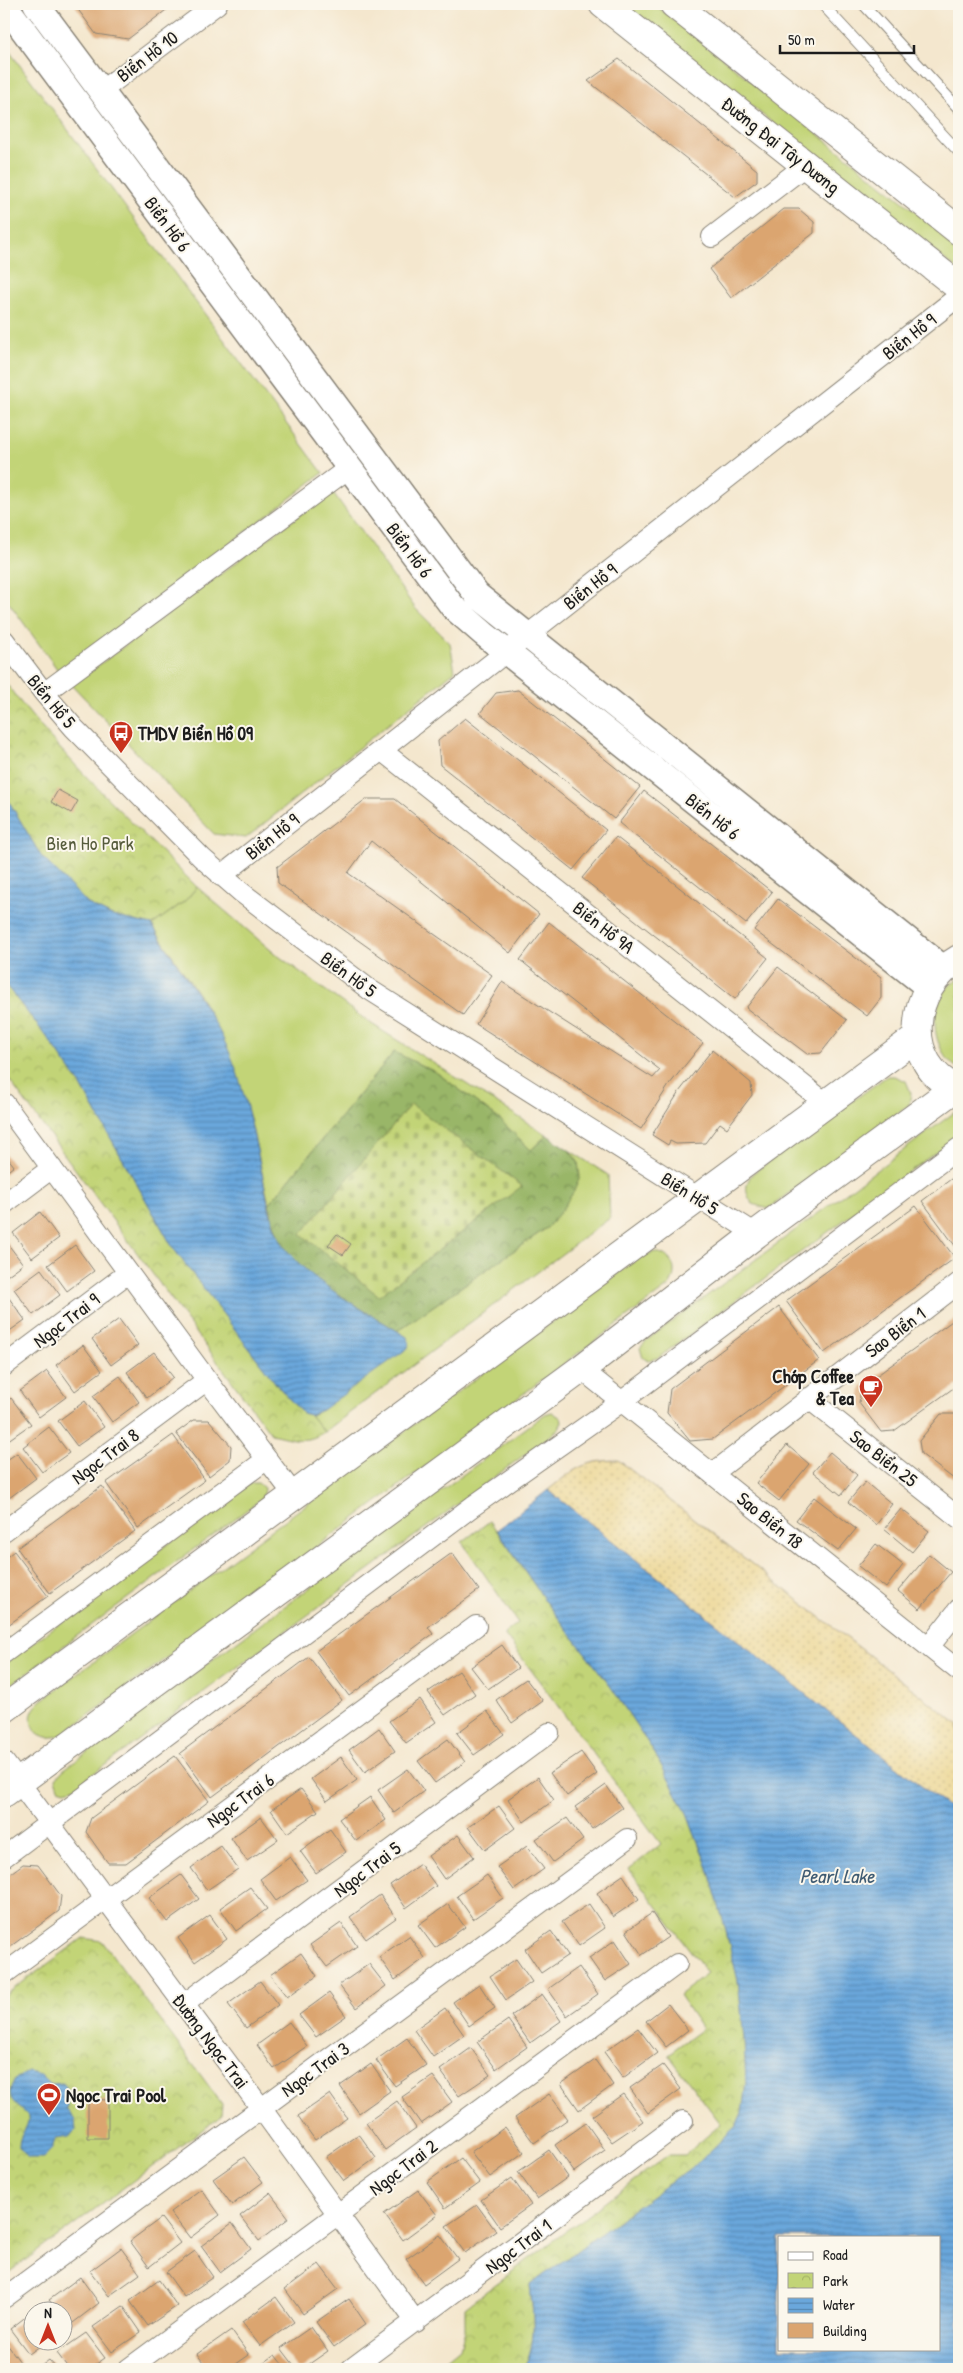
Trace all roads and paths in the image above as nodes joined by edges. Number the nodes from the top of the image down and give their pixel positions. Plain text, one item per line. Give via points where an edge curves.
1 (4, 4) edge
2 (36, 4) edge
3 (216, 4) edge
4 (603, 4) edge
5 (674, 4) edge
6 (822, 4) edge
7 (863, 4) edge
8 (101, 91) junction
9 (959, 110) edge
10 (959, 152) edge
11 (806, 165) junction
12 (959, 231) edge
13 (712, 237) dead end
14 (959, 287) edge
15 (959, 296) edge
16 (349, 468) junction
17 (526, 636) junction
18 (4, 640) edge
19 (506, 652) junction
20 (44, 694) junction
21 (381, 750) junction
22 (221, 876) junction
23 (944, 971) edge
24 (918, 1036) junction
25 (957, 1088) edge
26 (4, 1103) edge
27 (827, 1104) junction
28 (959, 1148) edge
29 (52, 1168) junction
30 (697, 1199) junction
31 (4, 1204) edge
32 (756, 1234) junction
33 (128, 1274) junction
34 (959, 1283) edge
35 (4, 1366) edge
36 (580, 1369) junction
37 (207, 1380) junction
38 (808, 1398) junction
39 (621, 1402) junction
40 (268, 1458) junction
41 (712, 1474) junction
42 (294, 1495) junction
43 (959, 1518) edge
44 (4, 1531) edge
45 (959, 1609) edge
46 (476, 1626) dead end
47 (929, 1647) junction
48 (4, 1653) edge
49 (959, 1671) edge
50 (4, 1709) edge
51 (549, 1733) dead end
52 (9, 1779) edge
53 (49, 1823) junction
54 (627, 1839) dead end
55 (4, 1856) edge
56 (105, 1899) junction
57 (677, 1964) dead end
58 (4, 1974) edge
59 (184, 2004) junction
60 (261, 2108) junction
61 (683, 2122) dead end
62 (339, 2215) junction
63 (4, 2298) edge
64 (416, 2322) junction
65 (128, 2369) edge
66 (351, 2369) edge

1 - 16 street, Biển Hồ 6
2 - 8 street, Biển Hồ 6
3 - 8 street, Biển Hồ 10
4 - 11 main road, Đường Đại Tây Dương
5 - 12 main road
6 - 10 lane
7 - 9 lane
8 - 17 street, Biển Hồ 6 via 468,586
11 - 13 street
11 - 14 main road, Đường Đại Tây Dương
15 - 17 street, Biển Hồ 9
16 - 19 street, Biển Hồ 6 via 448,601
16 - 20 street
17 - 19 street, Biển Hồ 9
17 - 23 street, Biển Hồ 6
18 - 20 street, Biển Hồ 5
19 - 21 street, Biển Hồ 9
19 - 23 street, Biển Hồ 6
20 - 22 street, Biển Hồ 5
21 - 22 street, Biển Hồ 9
21 - 27 street, Biển Hồ 9A
22 - 30 street, Biển Hồ 5 via 370,990
23 - 24 main road via 919,1012
24 - 25 main road via 934,1071
24 - 27 main road
25 - 32 main road
26 - 29 street
27 - 30 main road
28 - 39 street
29 - 31 street
29 - 33 street
30 - 32 street, Biển Hồ 5
30 - 42 main road
32 - 36 main road
33 - 35 street, Ngọc Trai 9
33 - 37 street
34 - 38 street, Sao Biển 1
36 - 39 street, Sao Biển 18
36 - 52 main road
37 - 40 street
37 - 44 street, Ngọc Trai 8
38 - 41 street, Sao Biển 1
38 - 43 street, Sao Biển 25
39 - 41 street, Sao Biển 18
39 - 53 street via 474,1506
40 - 42 street
40 - 48 street
41 - 47 street, Sao Biển 18
42 - 50 main road
45 - 47 street
46 - 56 street, Ngọc Trai 6
47 - 49 street, Sao Biển 18
51 - 59 street, Ngọc Trai 5
52 - 53 street, Đường Ngọc Trai
53 - 55 street
53 - 56 street, Đường Ngọc Trai
54 - 60 street, Ngọc Trai 3
56 - 58 street, Ngọc Trai 6
56 - 59 street, Đường Ngọc Trai
57 - 62 street, Ngọc Trai 2
59 - 60 street, Đường Ngọc Trai
60 - 62 street, Đường Ngọc Trai
60 - 63 street, Ngọc Trai 3
61 - 64 street, Ngọc Trai 1
62 - 64 street, Đường Ngọc Trai
62 - 65 street, Ngọc Trai 2
64 - 66 street, Ngọc Trai 1

